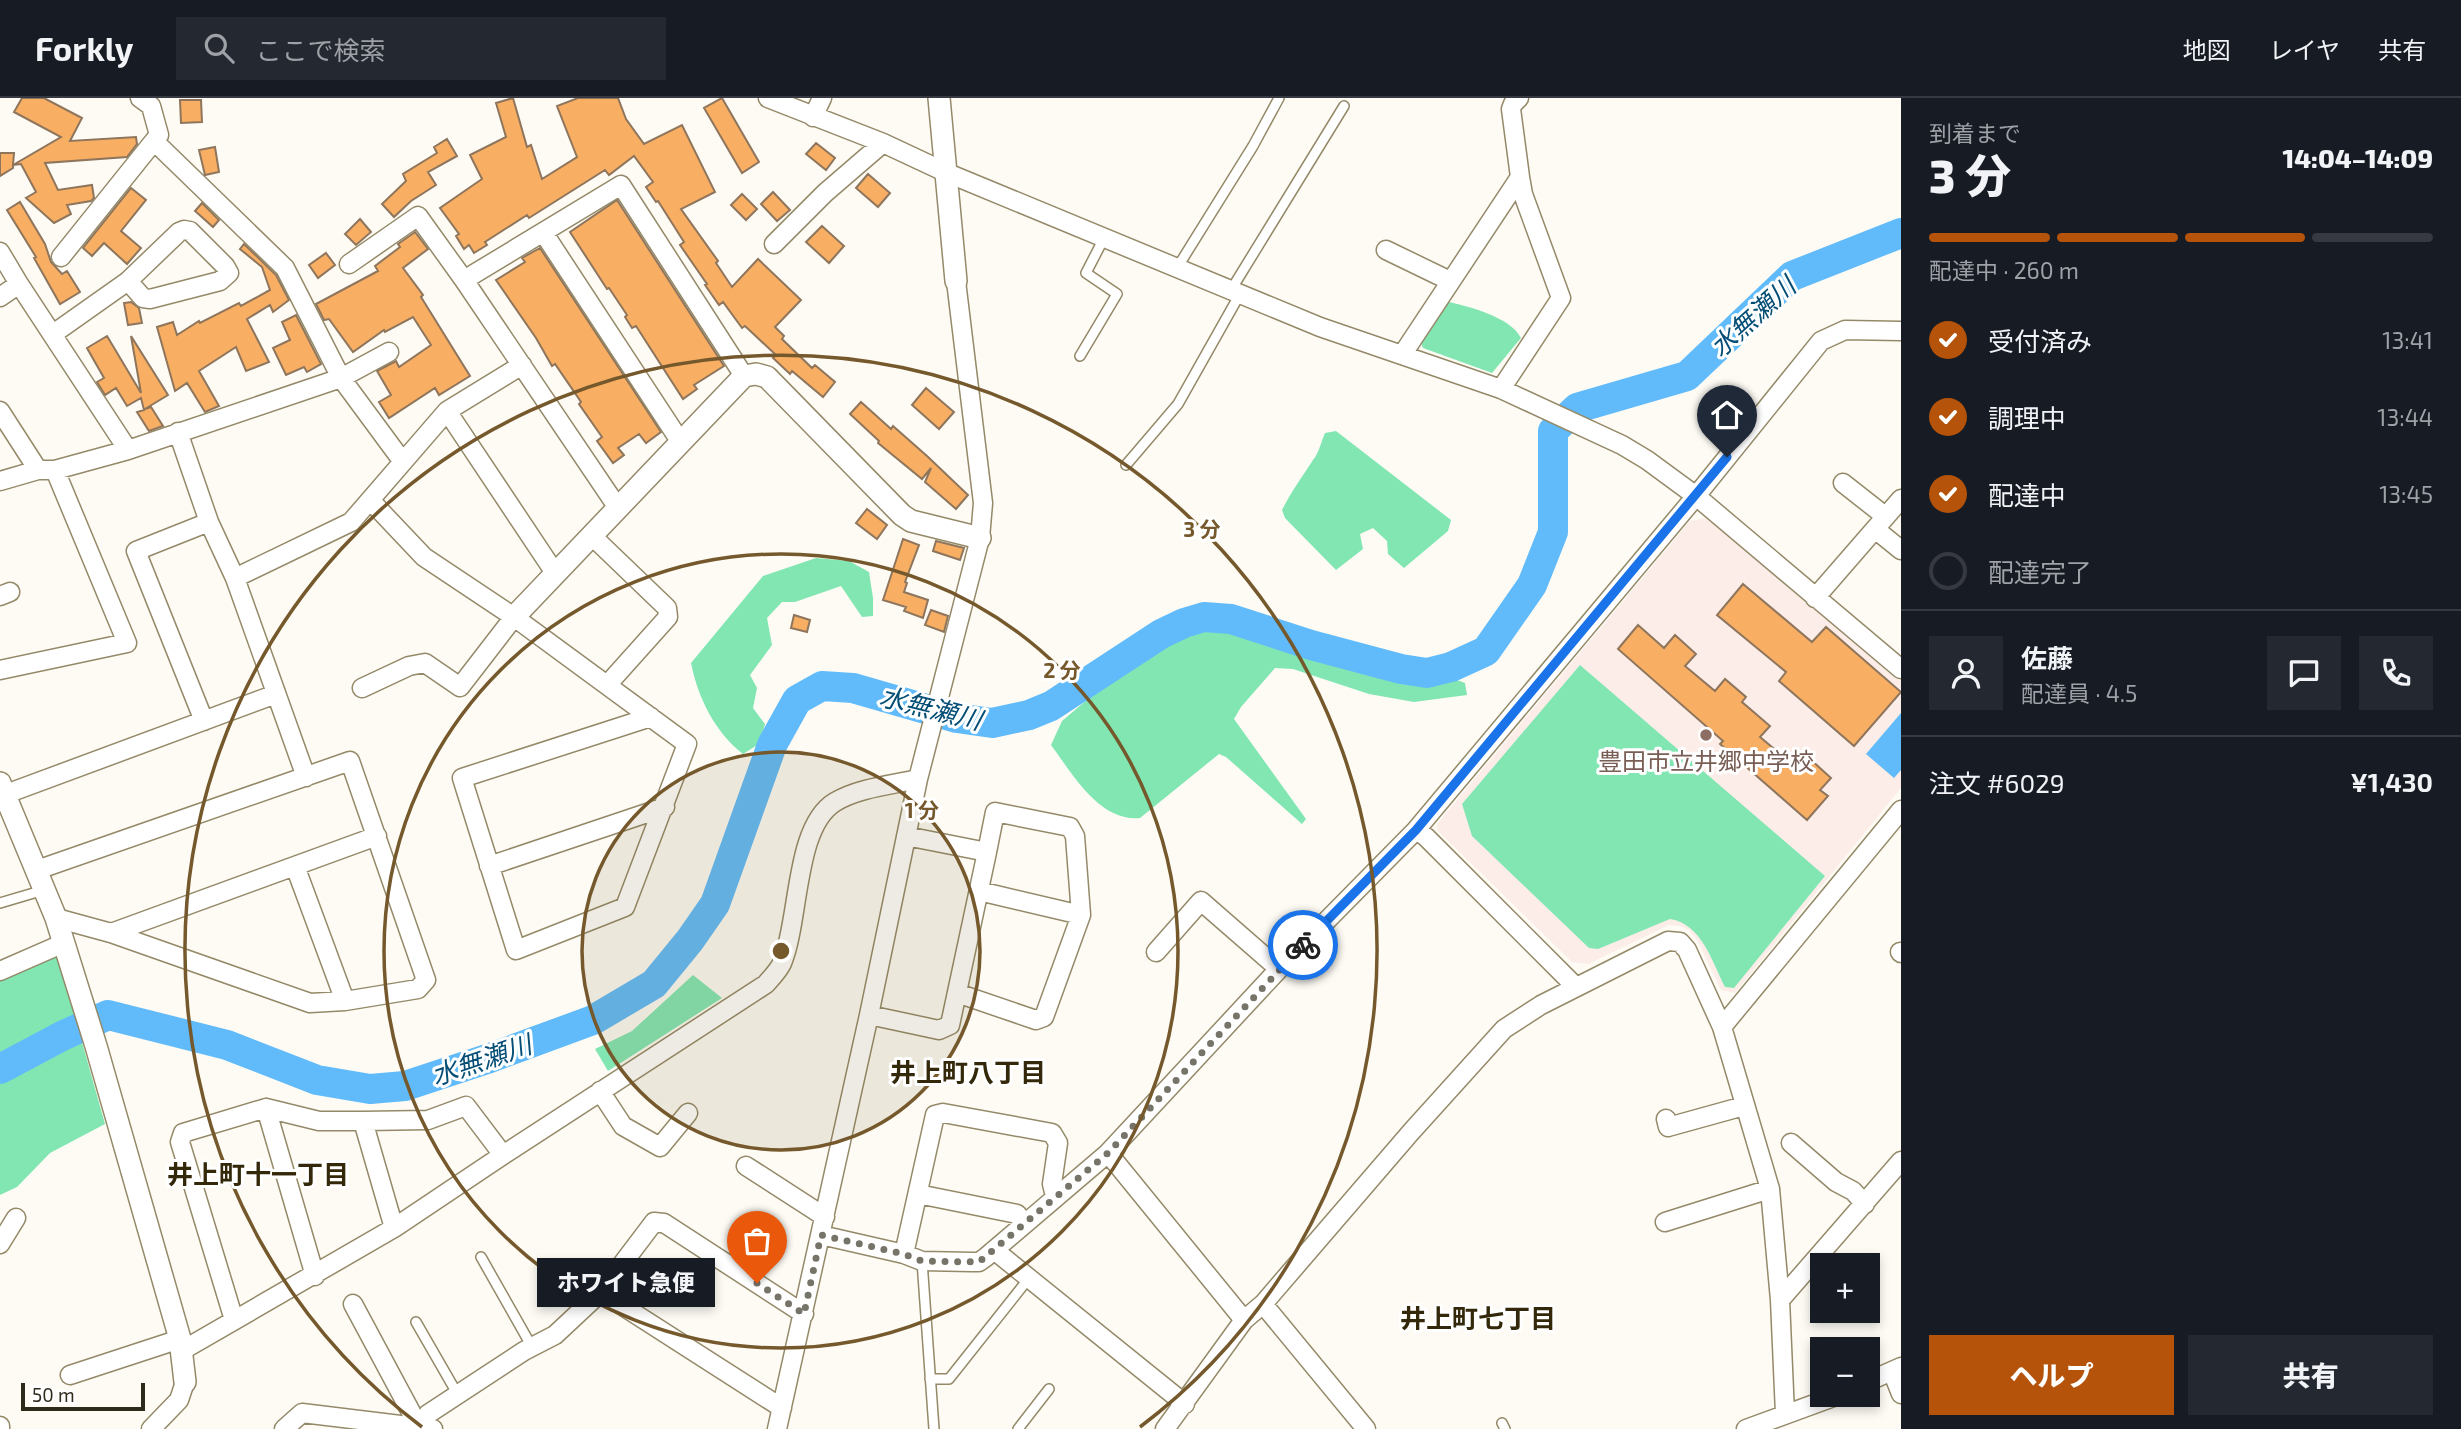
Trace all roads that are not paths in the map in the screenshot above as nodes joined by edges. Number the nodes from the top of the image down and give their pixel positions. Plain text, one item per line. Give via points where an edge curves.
1 (140, 98) edge
2 (768, 98) edge
3 (822, 98) edge
4 (939, 98) edge
5 (1279, 98) edge
6 (1513, 100) edge
7 (1344, 106) dead end
8 (813, 117) junction
9 (154, 141) junction
10 (883, 144) junction
11 (945, 172) junction
12 (1520, 177) junction
13 (543, 232) junction
14 (1104, 238) junction
15 (774, 244) dead end
16 (1386, 250) dead end
17 (0, 253) edge
18 (61, 257) dead end
19 (349, 264) dead end
20 (1177, 268) junction
21 (464, 280) junction
22 (128, 281) junction
23 (956, 281) joint
24 (1450, 281) junction
25 (19, 284) junction
26 (1235, 292) junction
27 (0, 297) edge
28 (1901, 331) edge
29 (53, 334) junction
30 (388, 352) dead end
31 (1402, 355) junction
32 (1080, 356) dead end
33 (522, 365) junction
34 (744, 376) junction
35 (341, 377) junction
36 (1502, 389) junction
37 (0, 411) edge
38 (447, 411) junction
39 (178, 432) junction
40 (680, 441) junction
41 (128, 450) junction
42 (403, 462) junction
43 (1126, 465) dead end
44 (46, 470) junction
45 (0, 481) edge
46 (1843, 483) dead end
47 (1696, 496) junction
48 (1901, 499) edge
49 (370, 500) junction
50 (618, 508) junction
51 (209, 522) junction
52 (1880, 522) junction
53 (591, 536) junction
54 (980, 538) junction
55 (1901, 550) edge
56 (555, 573) junction
57 (234, 578) junction
58 (1815, 598) junction
59 (514, 617) junction
60 (1901, 669) edge
61 (0, 670) edge
62 (608, 684) junction
63 (362, 688) dead end
64 (276, 694) junction
65 (651, 717) junction
66 (204, 721) junction
67 (306, 777) junction
68 (918, 779) junction
69 (3, 789) edge
70 (665, 807) junction
71 (1901, 810) edge
72 (1416, 830) junction
73 (377, 836) junction
74 (906, 836) junction
75 (987, 852) junction
76 (295, 866) junction
77 (489, 866) junction
78 (41, 880) junction
79 (979, 891) junction
80 (0, 903) edge
81 (1081, 915) junction
82 (56, 918) junction
83 (111, 933) junction
84 (64, 943) junction
85 (1156, 952) dead end
86 (1279, 969) junction
87 (0, 971) edge
88 (1576, 987) junction
89 (957, 993) junction
90 (345, 1001) junction
91 (869, 1015) junction
92 (1722, 1027) junction
93 (600, 1091) junction
94 (1744, 1106) junction
95 (266, 1108) junction
96 (688, 1113) dead end
97 (1666, 1119) dead end
98 (363, 1121) junction
99 (1791, 1143) dead end
100 (1108, 1153) junction
101 (503, 1155) junction
102 (1901, 1161) edge
103 (746, 1166) dead end
104 (1770, 1189) junction
105 (918, 1194) junction
106 (1055, 1196) junction
107 (1865, 1203) junction
108 (16, 1217) dead end
109 (1665, 1222) dead end
110 (1024, 1223) junction
111 (823, 1226) junction
112 (394, 1228) junction
113 (0, 1244) edge
114 (994, 1250) junction
115 (904, 1254) junction
116 (481, 1257) dead end
117 (922, 1261) junction
118 (315, 1276) junction
119 (1029, 1278) junction
120 (601, 1292) junction
121 (1780, 1300) junction
122 (353, 1304) dead end
123 (1263, 1304) junction
124 (804, 1314) junction
125 (234, 1320) junction
126 (1244, 1320) junction
127 (416, 1322) dead end
128 (181, 1344) junction
129 (532, 1347) junction
130 (1896, 1369) edge
131 (70, 1375) dead end
132 (1880, 1376) edge
133 (930, 1379) junction
134 (184, 1382) joint
135 (1049, 1389) dead end
136 (1901, 1394) edge
137 (458, 1395) junction
138 (1185, 1404) junction
139 (1810, 1405) edge
140 (782, 1408) junction
141 (1785, 1414) junction
142 (297, 1425) edge
143 (1755, 1427) edge
144 (426, 1428) edge
145 (151, 1429) edge
146 (777, 1429) edge
147 (934, 1429) edge
148 (1017, 1429) edge
149 (1165, 1429) edge
150 (1366, 1429) edge

1 - 9 street via 151,106 159,135
2 - 8 street
3 - 8 street
4 - 11 street
5 - 20 lane
6 - 12 street
7 - 26 lane
8 - 10 street
9 - 18 street
9 - 35 street via 285,268
10 - 11 street
10 - 15 street
11 - 14 street
11 - 23 street
12 - 24 street
12 - 36 street via 1561,298
13 - 21 street
13 - 34 street via 621,185
13 - 40 street
14 - 20 street
14 - 32 lane via 1086,273 1117,294
16 - 24 street
17 - 25 street
19 - 21 street via 418,216
20 - 26 street
21 - 33 street
22 - 22 street via 184,230 229,273 220,281 150,299 143,298
22 - 29 street
23 - 54 street via 983,503
24 - 31 street
25 - 27 street
25 - 29 street
26 - 31 street
26 - 43 lane via 1178,404
28 - 47 street via 1845,330 1821,341
29 - 41 street
30 - 35 street
31 - 36 street
33 - 38 street
33 - 50 street
34 - 40 street
34 - 54 street via 767,377 902,515
35 - 39 street
35 - 42 street
36 - 47 street via 1622,445
37 - 44 street
38 - 42 street
38 - 56 street
39 - 41 street
39 - 51 street
40 - 50 street
41 - 44 street
42 - 49 street
44 - 45 street
44 - 61 street via 127,643
46 - 52 street
47 - 58 street
47 - 72 street
48 - 52 street
49 - 57 street via 351,522
49 - 59 street via 424,557
50 - 53 street
51 - 57 street
51 - 66 street via 136,551
52 - 55 street
52 - 58 street
53 - 56 street
53 - 62 street via 667,608 668,617
54 - 68 street
56 - 59 street
57 - 64 street
58 - 60 street
59 - 62 street
59 - 63 street via 460,687 425,663
62 - 65 street
64 - 66 street
64 - 67 street
65 - 70 street via 687,744
65 - 77 street via 462,778
66 - 69 street
67 - 73 street via 350,761
67 - 78 street
68 - 74 street
68 - 93 street via 833,803 813,825 789,941 774,975
69 - 78 street
70 - 77 street
70 - 77 street via 625,907 516,950
71 - 92 street
72 - 86 street
72 - 88 street
73 - 76 street
73 - 90 street via 426,979 418,989
74 - 75 street
74 - 91 street
75 - 79 street
75 - 81 street via 995,812 1070,827 1075,835
76 - 83 street
76 - 90 street
78 - 80 lane
78 - 82 street
79 - 81 street
79 - 89 street
81 - 89 street via 1044,1017 1036,1020
82 - 83 street
82 - 84 street
83 - 90 street via 310,1003
84 - 87 street
84 - 128 street
85 - 86 street via 1200,901
86 - 100 street
88 - 92 street via 1668,941 1680,942
88 - 123 street via 1504,1029
89 - 91 street via 945,1029
91 - 111 street
92 - 94 street
93 - 96 street via 623,1126 660,1147
93 - 101 street
94 - 97 street via 1668,1127
94 - 104 street
95 - 98 street via 319,1121
95 - 118 street
95 - 125 street via 183,1133 180,1142
98 - 101 street via 428,1120 466,1106
98 - 112 street
99 - 107 street
100 - 106 street
100 - 126 street
101 - 112 street
102 - 107 street
103 - 111 street
104 - 109 street
104 - 121 street
105 - 106 street via 934,1115 943,1113 1052,1133 1058,1143 1052,1184
105 - 110 street via 1017,1214
105 - 115 street
106 - 110 street
107 - 121 street
108 - 113 street
110 - 114 street
111 - 115 street
111 - 124 street
112 - 118 street
114 - 117 street via 979,1262
114 - 119 street
115 - 117 street
116 - 129 lane
117 - 133 lane
118 - 125 street
119 - 133 lane via 949,1379
119 - 138 street
120 - 124 street via 654,1222 664,1223
120 - 129 street via 555,1335
120 - 140 street
121 - 141 street
122 - 144 street
123 - 126 street
123 - 150 street
124 - 140 street
125 - 128 street
126 - 138 street
127 - 137 lane
128 - 131 street
128 - 134 street
129 - 137 street
130 - 132 street
130 - 136 street
133 - 147 lane
134 - 145 street via 179,1400
135 - 148 lane
137 - 144 street via 428,1414
138 - 149 street
139 - 141 street
140 - 146 street
141 - 143 street
142 - 144 street via 302,1413

